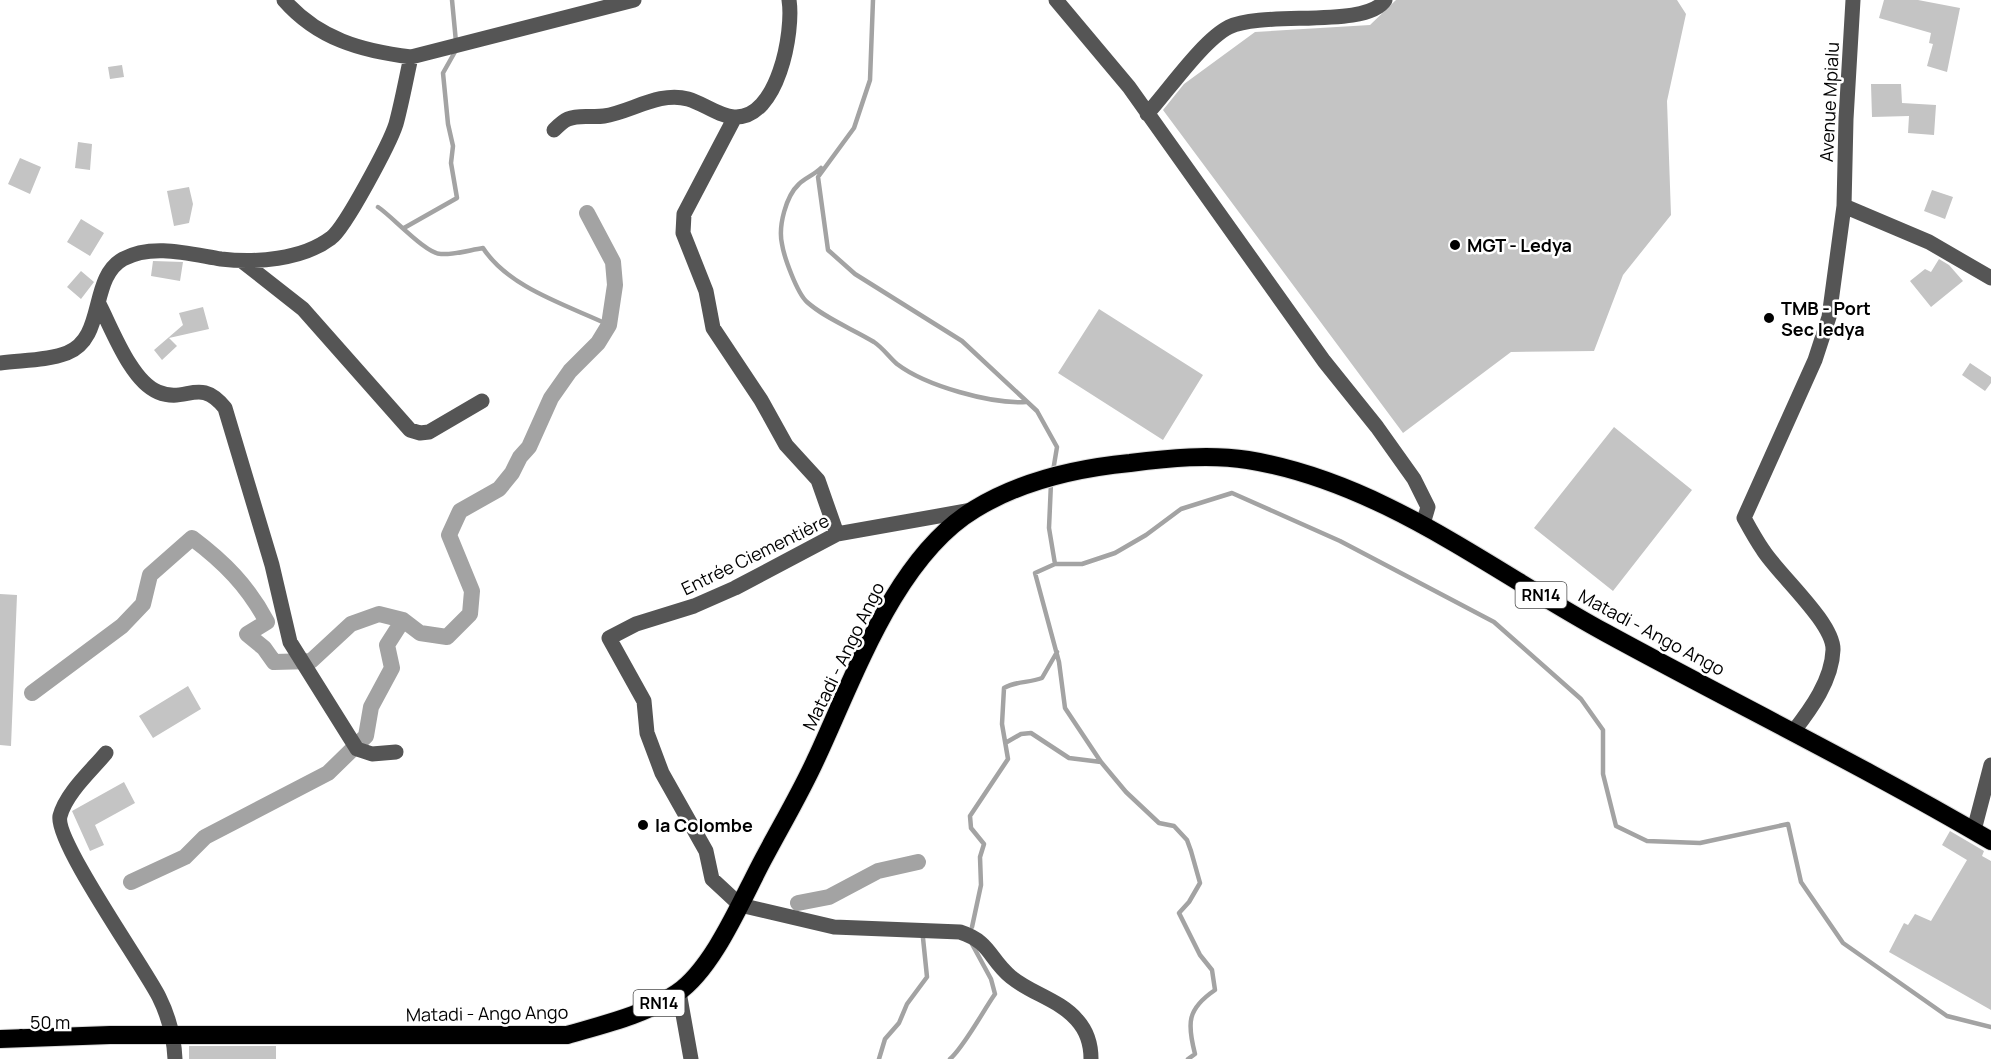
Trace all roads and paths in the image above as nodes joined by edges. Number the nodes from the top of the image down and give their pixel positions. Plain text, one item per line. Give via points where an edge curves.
1 (284, 0) edge
2 (634, 0) edge
3 (789, 0) edge
4 (1056, 0) edge
5 (1385, 0) edge
6 (1853, 0) edge
7 (411, 57) junction
8 (1148, 114) junction
9 (735, 117) junction
10 (554, 130) dead end
11 (1844, 206) junction
12 (242, 261) junction
13 (1991, 278) edge
14 (99, 304) junction
15 (0, 363) edge
16 (482, 401) dead end
17 (973, 510) junction
18 (1423, 524) junction
19 (837, 534) junction
20 (1793, 732) junction
21 (396, 752) dead end
22 (106, 753) dead end
23 (1991, 765) edge
24 (1974, 830) junction
25 (1991, 840) edge
26 (740, 905) junction
27 (680, 992) junction
28 (174, 1035) junction
29 (0, 1039) edge
30 (175, 1059) edge
31 (691, 1059) edge
32 (1091, 1059) edge

1 - 7 street via 320,31 345,44
2 - 7 street
3 - 9 street via 785,55 778,79 766,100 752,112
4 - 8 street
5 - 8 street via 1369,12 1252,20 1229,27 1210,41
6 - 11 street, Avenue Mpialu
7 - 12 street via 395,126 333,237 315,248 274,259
8 - 18 street via 1414,480 1428,507
9 - 10 street via 686,98 662,98 603,117 566,119
9 - 19 street via 684,214 683,232 706,291 713,328 786,445 818,480
11 - 13 street via 1929,242
11 - 20 street, Avenue Mpialu via 1829,317 1815,360 1744,518 1763,551 1827,629 1833,649 1821,689
12 - 14 street via 148,250 122,260 108,274
12 - 16 street via 303,309 410,429 429,432
14 - 15 street via 85,342 69,353
14 - 21 street via 140,378 157,391 173,395 205,391 225,408 272,565 290,642 357,749 372,754
17 - 18 highway, Matadi - Ango Ango / RN14 via 1015,489 1086,467 1181,457 1244,459 1305,472
17 - 19 street, Entrée Ciementière
17 - 26 highway, Matadi - Ango Ango / RN14 via 916,564 890,603 805,784
18 - 20 highway, Matadi - Ango Ango / RN14 via 1602,632
19 - 26 street, Entrée Ciementière via 735,588 636,624 609,638 644,701 646,733 662,773 706,851 712,879
20 - 24 highway, Matadi - Ango Ango / RN14
22 - 28 street via 68,800 59,818 63,835 159,998
23 - 24 street
24 - 25 highway, Matadi - Ango Ango / RN14
26 - 27 highway, Matadi - Ango Ango / RN14 via 698,972
26 - 32 street via 834,927 960,932 977,938 1009,975 1057,1003 1078,1021 1090,1044
27 - 28 highway, Matadi - Ango Ango / RN14 via 624,1019 567,1035
27 - 31 street
28 - 29 highway, Matadi - Ango Ango / RN14
28 - 30 street

